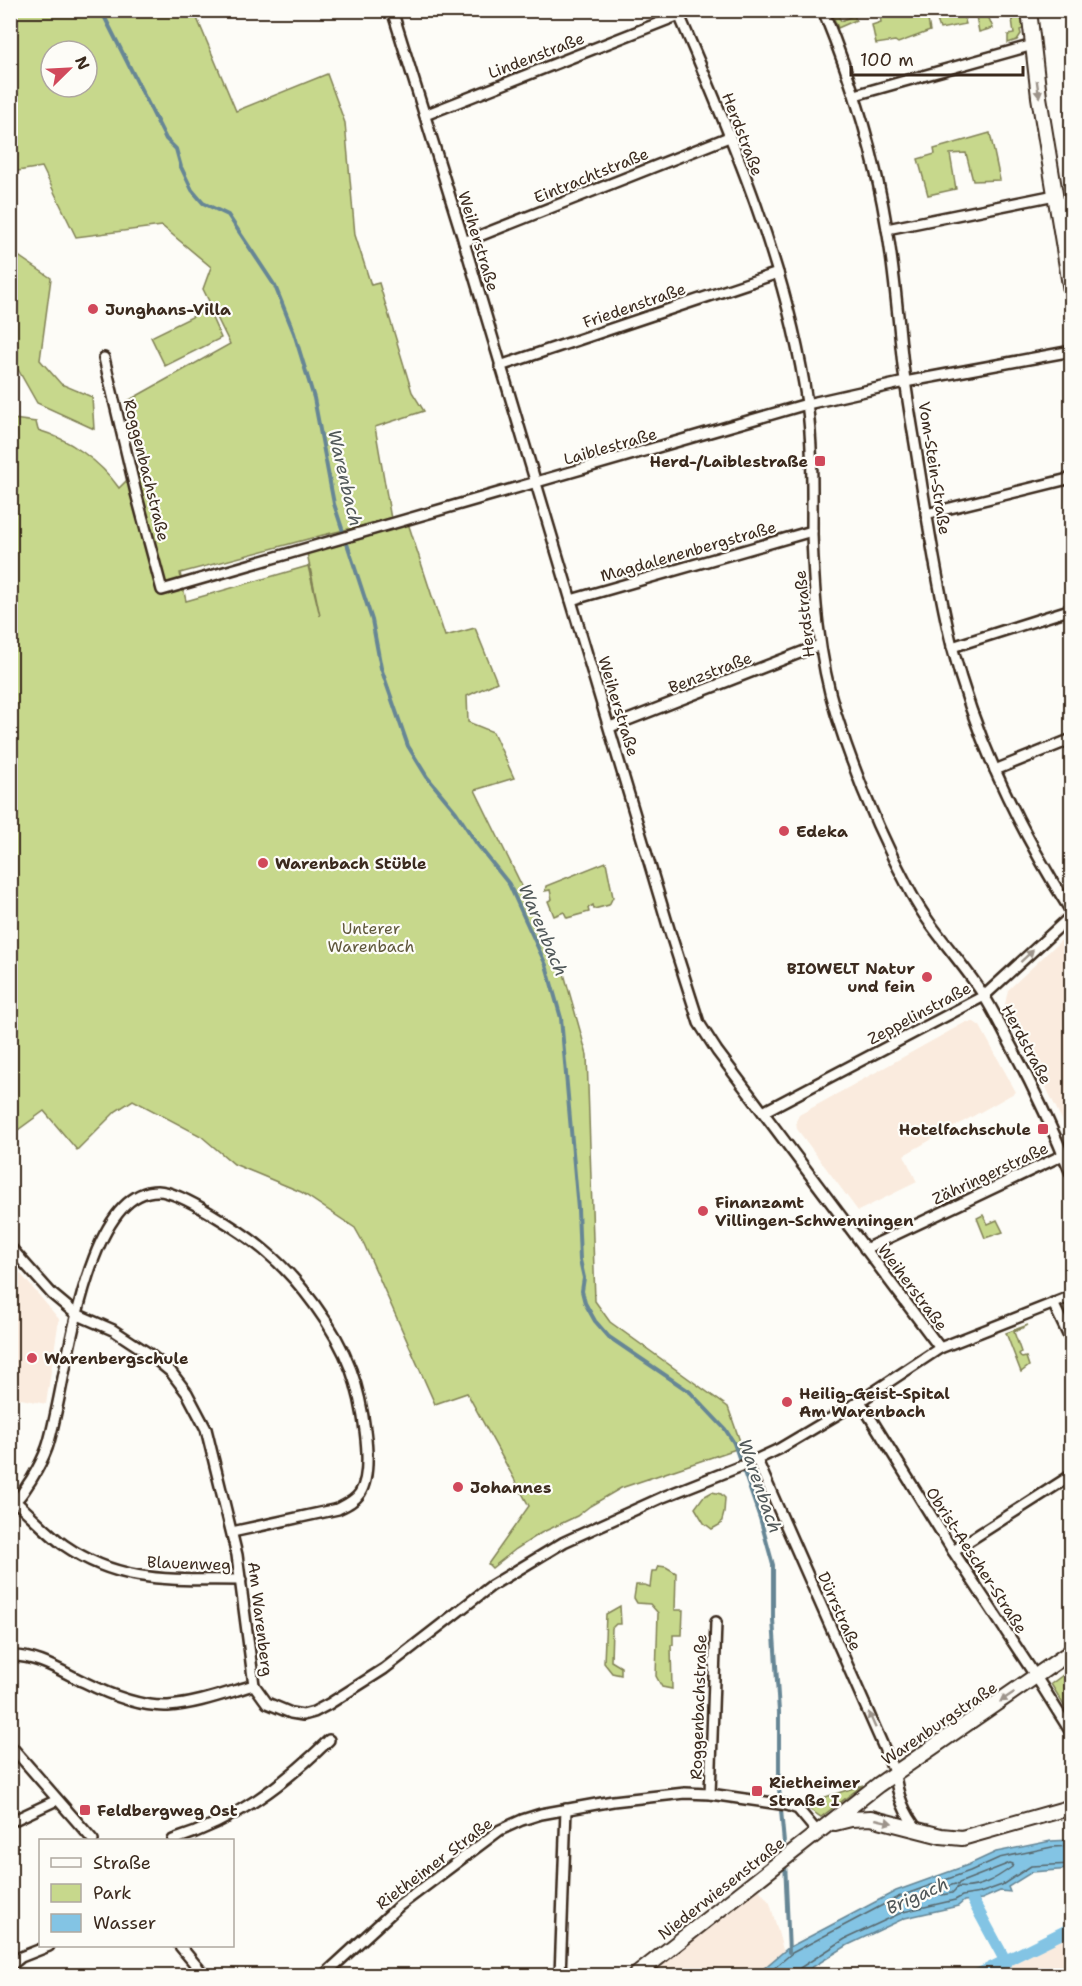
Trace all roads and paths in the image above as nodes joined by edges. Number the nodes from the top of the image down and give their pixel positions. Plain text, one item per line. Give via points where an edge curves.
1 (392, 10) edge
2 (692, 10) edge
3 (823, 10) edge
4 (1029, 10) edge
5 (678, 13) edge
6 (1033, 45) junction
7 (855, 94) junction
8 (425, 115) junction
9 (729, 137) junction
10 (1055, 195) junction
11 (887, 229) junction
12 (464, 242) junction
13 (778, 273) junction
14 (1071, 297) edge
15 (1071, 351) edge
16 (104, 358) dead end
17 (500, 366) junction
18 (905, 382) junction
19 (807, 404) junction
20 (1071, 478) edge
21 (537, 483) junction
22 (926, 513) junction
23 (812, 531) junction
24 (162, 590) joint
25 (572, 600) junction
26 (1071, 609) edge
27 (820, 645) junction
28 (952, 647) junction
29 (610, 727) junction
30 (1071, 739) edge
31 (995, 770) junction
32 (1071, 914) edge
33 (984, 996) junction
34 (763, 1112) junction
35 (1071, 1145) edge
36 (1062, 1152) junction
37 (1071, 1176) edge
38 (10, 1247) edge
39 (865, 1249) junction
40 (1071, 1296) edge
41 (1053, 1303) junction
42 (76, 1314) junction
43 (1071, 1343) edge
44 (940, 1348) junction
45 (860, 1401) junction
46 (753, 1461) junction
47 (1071, 1475) edge
48 (13, 1502) edge
49 (232, 1532) junction
50 (953, 1551) junction
51 (241, 1580) junction
52 (716, 1622) dead end
53 (1071, 1651) edge
54 (10, 1656) edge
55 (1036, 1677) junction
56 (254, 1685) junction
57 (1071, 1734) edge
58 (329, 1740) dead end
59 (10, 1745) edge
60 (895, 1773) junction
61 (710, 1794) junction
62 (57, 1800) junction
63 (1071, 1807) edge
64 (566, 1809) junction
65 (10, 1822) edge
66 (822, 1829) junction
67 (918, 1830) junction
68 (92, 1839) edge
69 (176, 1839) edge
70 (46, 1947) edge
71 (181, 1947) edge
72 (10, 1966) edge
73 (205, 1976) edge
74 (323, 1976) edge
75 (560, 1976) edge
76 (635, 1976) edge

1 - 8 street, Weiherstraße
2 - 5 street, Lindenstraße
3 - 7 street, Vom-Stein-Straße
4 - 6 street
5 - 8 street, Lindenstraße
5 - 9 street, Herdstraße
6 - 7 street
6 -> 10 street
7 - 11 street, Vom-Stein-Straße
8 - 12 street, Weiherstraße
9 - 12 street, Eintrachtstraße
9 - 13 street, Herdstraße
10 - 11 street
10 - 14 street
11 - 18 street, Vom-Stein-Straße
12 - 17 street, Weiherstraße
13 - 17 street, Friedenstraße
13 - 19 street, Herdstraße
15 - 18 street, Laiblestraße
16 - 24 street, Roggenbachstraße
17 - 21 street, Weiherstraße
18 - 19 street, Laiblestraße
18 - 22 street, Vom-Stein-Straße
19 - 21 street, Laiblestraße
19 - 23 street, Herdstraße
20 - 22 street
21 - 24 street, Laiblestraße
21 - 25 street, Weiherstraße
22 - 28 street, Vom-Stein-Straße
23 - 25 street, Magdalenenbergstraße
23 - 27 street, Herdstraße
25 - 29 street, Weiherstraße
26 - 28 street
27 - 29 street, Benzstraße
27 - 33 street, Herdstraße via 849,754 886,842 912,896
28 - 31 street, Vom-Stein-Straße
29 - 34 street, Weiherstraße via 699,1023
30 - 31 street
31 - 32 street, Vom-Stein-Straße via 1025,835
33 -> 32 street, Zeppelinstraße
33 - 34 street, Zeppelinstraße
33 - 36 street, Herdstraße
34 - 39 street, Weiherstraße
35 - 36 street, Zähringerstraße
36 - 37 street, Herdstraße
36 - 39 street, Zähringerstraße
38 - 42 street, Am Warenberg via 52,1294
39 - 44 street, Weiherstraße
40 - 41 street, Am Warenberg
41 - 43 street
41 - 44 street, Am Warenberg
42 - 48 street via 48,1447 36,1473
42 - 49 street, Am Warenberg via 113,1330 148,1353 188,1392 206,1429
42 - 49 street via 103,1238 118,1212 145,1192 160,1191 177,1196 244,1234 294,1280 325,1319 347,1358 359,1392 365,1483 359,1495 338,1509
44 - 45 street, Am Warenberg
45 - 46 street, Am Warenberg
45 - 50 street, Obrist-Aescher-Straße
46 - 56 street, Am Warenberg via 564,1542 491,1586 384,1670 314,1712 303,1715 277,1708 267,1703
60 -> 46 street, Dürrstraße
47 - 50 street
48 - 51 street, Blauenweg via 62,1544 115,1571 167,1580
49 - 51 street, Am Warenberg
50 - 55 street, Obrist-Aescher-Straße
51 - 56 street, Am Warenberg
52 - 61 street, Roggenbachstraße
53 - 55 street, Warenburgstraße
54 - 56 street via 37,1660 128,1699 167,1706
55 - 57 street, Obrist-Aescher-Straße
55 -> 60 street, Warenburgstraße
58 - 69 street via 266,1796 235,1815
59 - 62 street
60 - 66 street, Warenburgstraße
60 - 67 street, Dürrstraße via 904,1811
61 - 64 street, Rietheimer Straße via 644,1797
61 - 66 street, Rietheimer Straße via 787,1805
62 - 65 street
62 - 68 street
63 - 67 street via 962,1838
64 - 74 street, Rietheimer Straße via 500,1830 399,1906
64 - 75 street
66 -> 67 street via 863,1818
66 - 76 street, Niederwiesenstraße
70 - 72 street
71 - 73 street

